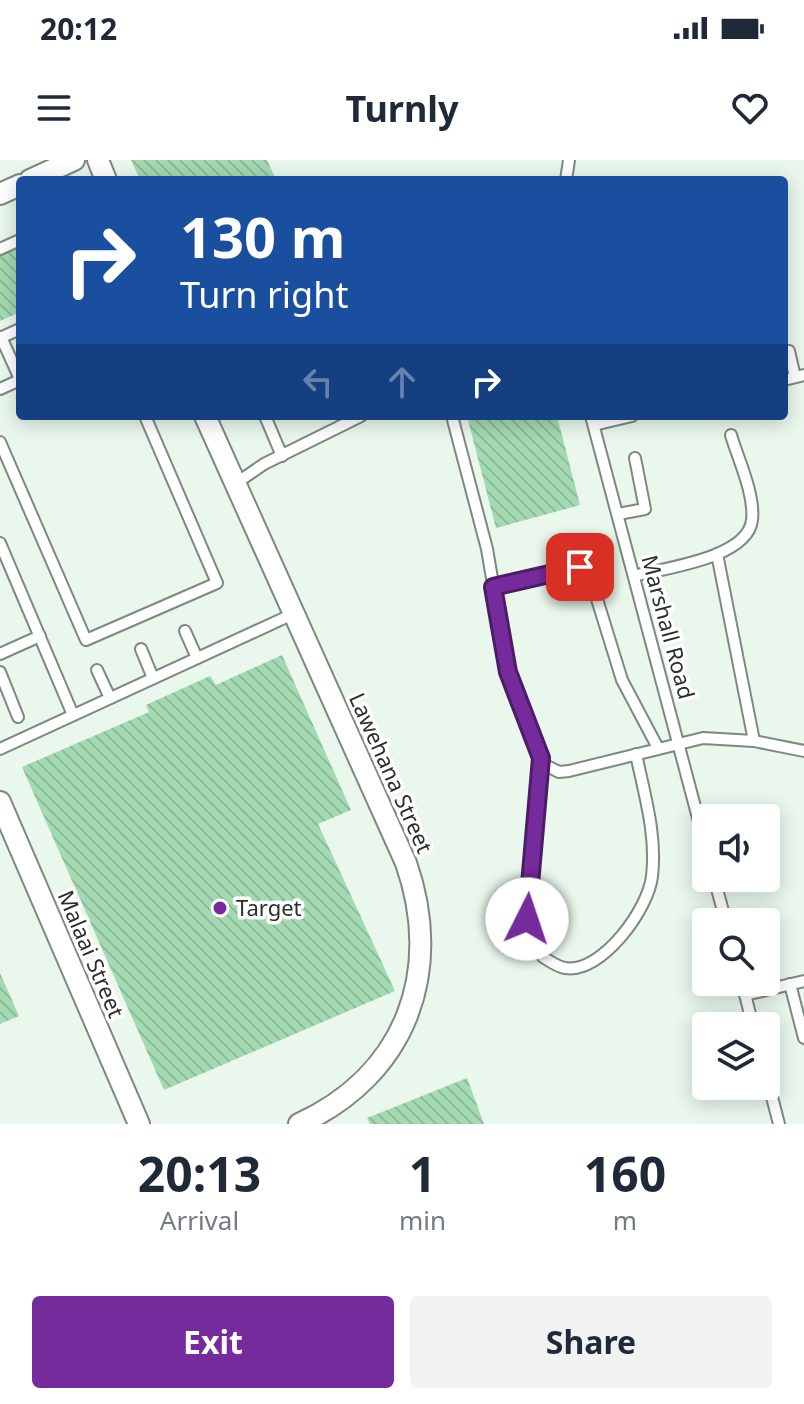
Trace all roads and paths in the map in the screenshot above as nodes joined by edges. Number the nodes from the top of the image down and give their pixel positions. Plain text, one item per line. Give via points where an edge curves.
1 (74, 160) edge
2 (39, 176) edge
3 (0, 338) edge
4 (788, 351) edge
5 (16, 372) edge
6 (794, 378) edge
7 (147, 420) edge
8 (207, 420) edge
9 (267, 420) edge
10 (353, 420) edge
11 (453, 420) edge
12 (593, 420) edge
13 (731, 435) dead end
14 (0, 442) edge
15 (282, 456) junction
16 (635, 458) dead end
17 (235, 484) junction
18 (618, 514) junction
19 (0, 543) edge
20 (717, 554) junction
21 (634, 576) junction
22 (493, 587) junction
23 (293, 614) junction
24 (185, 631) dead end
25 (40, 636) junction
26 (141, 649) dead end
27 (0, 654) edge
28 (197, 658) junction
29 (97, 670) dead end
30 (0, 672) edge
31 (153, 678) junction
32 (110, 698) junction
33 (73, 715) junction
34 (18, 717) dead end
35 (754, 741) junction
36 (678, 742) junction
37 (658, 748) junction
38 (0, 749) edge
39 (804, 751) edge
40 (636, 754) junction
41 (541, 758) junction
42 (0, 802) edge
43 (694, 804) edge
44 (804, 981) edge
45 (790, 984) junction
46 (780, 986) edge
47 (804, 1038) edge
48 (773, 1100) edge
49 (139, 1124) edge
50 (299, 1124) edge
51 (779, 1124) edge

1 - 2 street
3 - 5 lane
4 - 6 lane
7 - 14 lane via 217,583 86,640
8 - 17 street, Lawehana Street
9 - 15 lane
10 - 15 lane
11 - 22 lane
12 - 18 lane, Marshall Road
13 - 20 lane via 752,519 747,535
15 - 17 lane
16 - 18 lane via 645,509
17 - 23 street, Lawehana Street
18 - 21 lane, Marshall Road
19 - 25 lane
20 - 21 lane
20 - 35 lane
21 - 36 lane, Marshall Road
22 - 37 lane via 580,567 588,570 622,680
22 - 41 lane via 508,672
23 - 28 lane
23 - 50 street, Lawehana Street via 406,863 416,891 423,950 411,1009 382,1061 339,1102
24 - 28 lane
25 - 27 lane
25 - 33 lane
26 - 31 lane
28 - 31 lane
29 - 32 lane
30 - 34 lane
31 - 32 lane
32 - 33 lane
33 - 38 lane
35 - 36 lane
35 - 39 lane
36 - 37 lane
36 - 43 lane, Marshall Road
37 - 40 lane
40 - 41 lane via 559,772
40 - 41 lane via 648,810 652,879 627,928 600,959 564,969 543,957 527,919
42 - 49 street, Malaai Street
44 - 45 lane
45 - 46 lane
45 - 47 lane
48 - 51 lane

